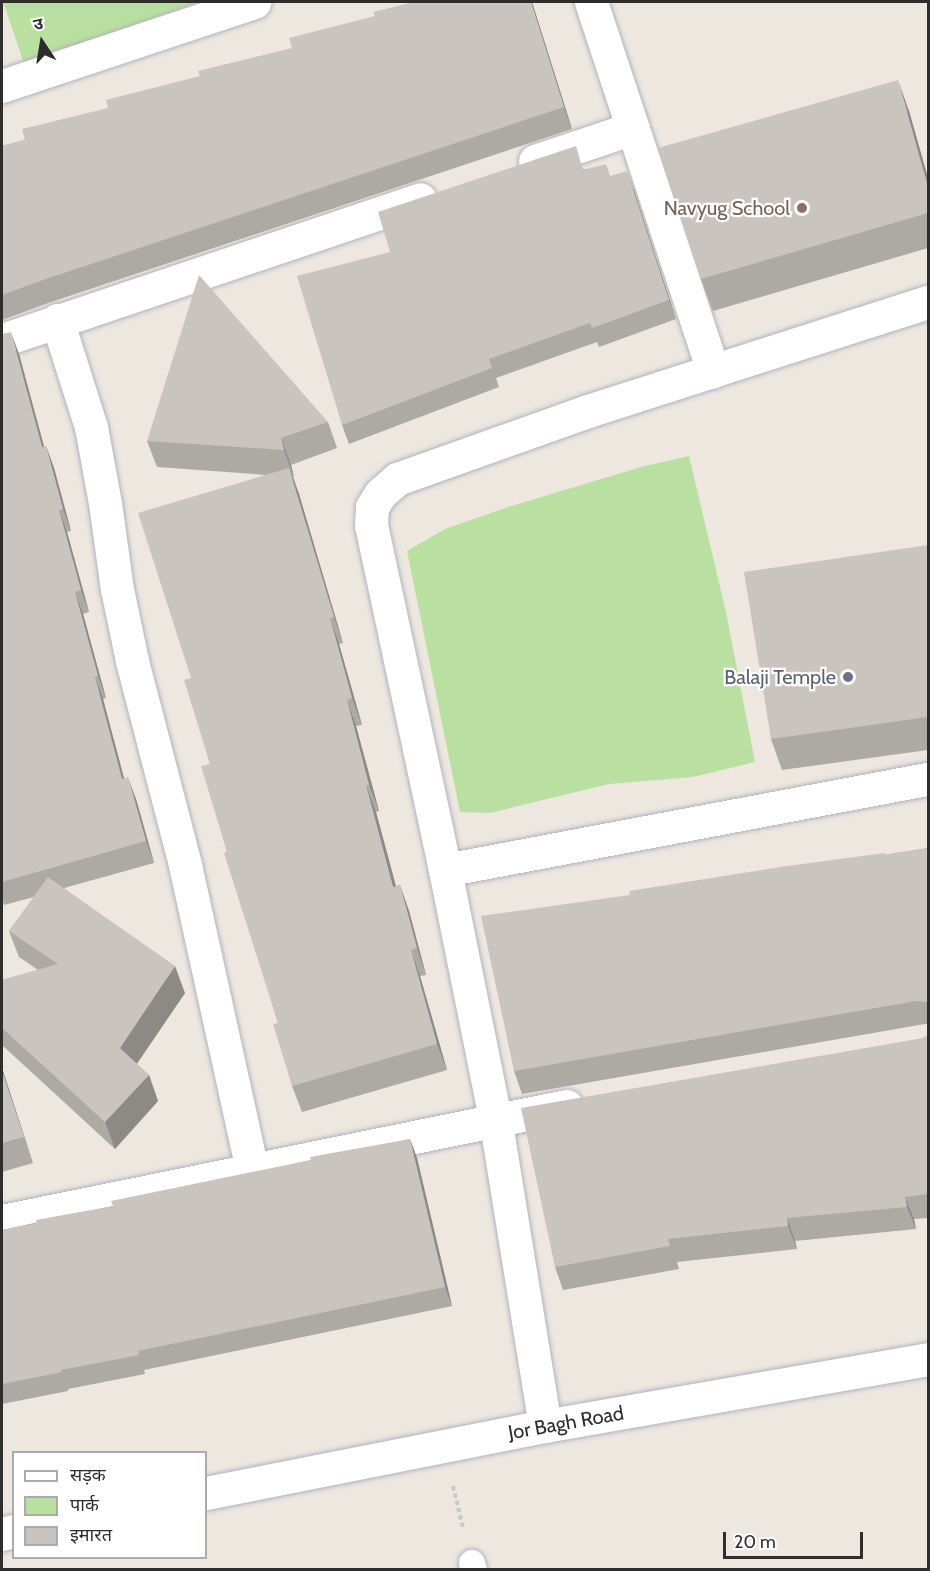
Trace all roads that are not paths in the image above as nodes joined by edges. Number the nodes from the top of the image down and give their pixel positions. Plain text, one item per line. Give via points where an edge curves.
1 (254, 2) edge
2 (591, 2) edge
3 (2, 83) edge
4 (633, 128) junction
5 (508, 169) edge
6 (452, 188) edge
7 (928, 302) edge
8 (57, 320) junction
9 (2, 340) edge
10 (713, 371) junction
11 (928, 779) edge
12 (445, 870) junction
13 (601, 1100) edge
14 (495, 1118) junction
15 (252, 1169) junction
16 (2, 1221) edge
17 (928, 1359) edge
18 (545, 1426) junction
19 (207, 1493) edge

1 - 3 street
2 - 4 street
4 - 5 street
4 - 10 street
6 - 8 street
7 - 10 street
8 - 9 street
8 - 15 street via 91,427 132,661 185,865
10 - 12 street via 397,479 372,507 371,526
11 - 12 street
12 - 14 street
13 - 14 street
14 - 15 street
14 - 18 street
15 - 16 street
17 - 18 street, Jor Bagh Road
18 - 19 street, Jor Bagh Road

